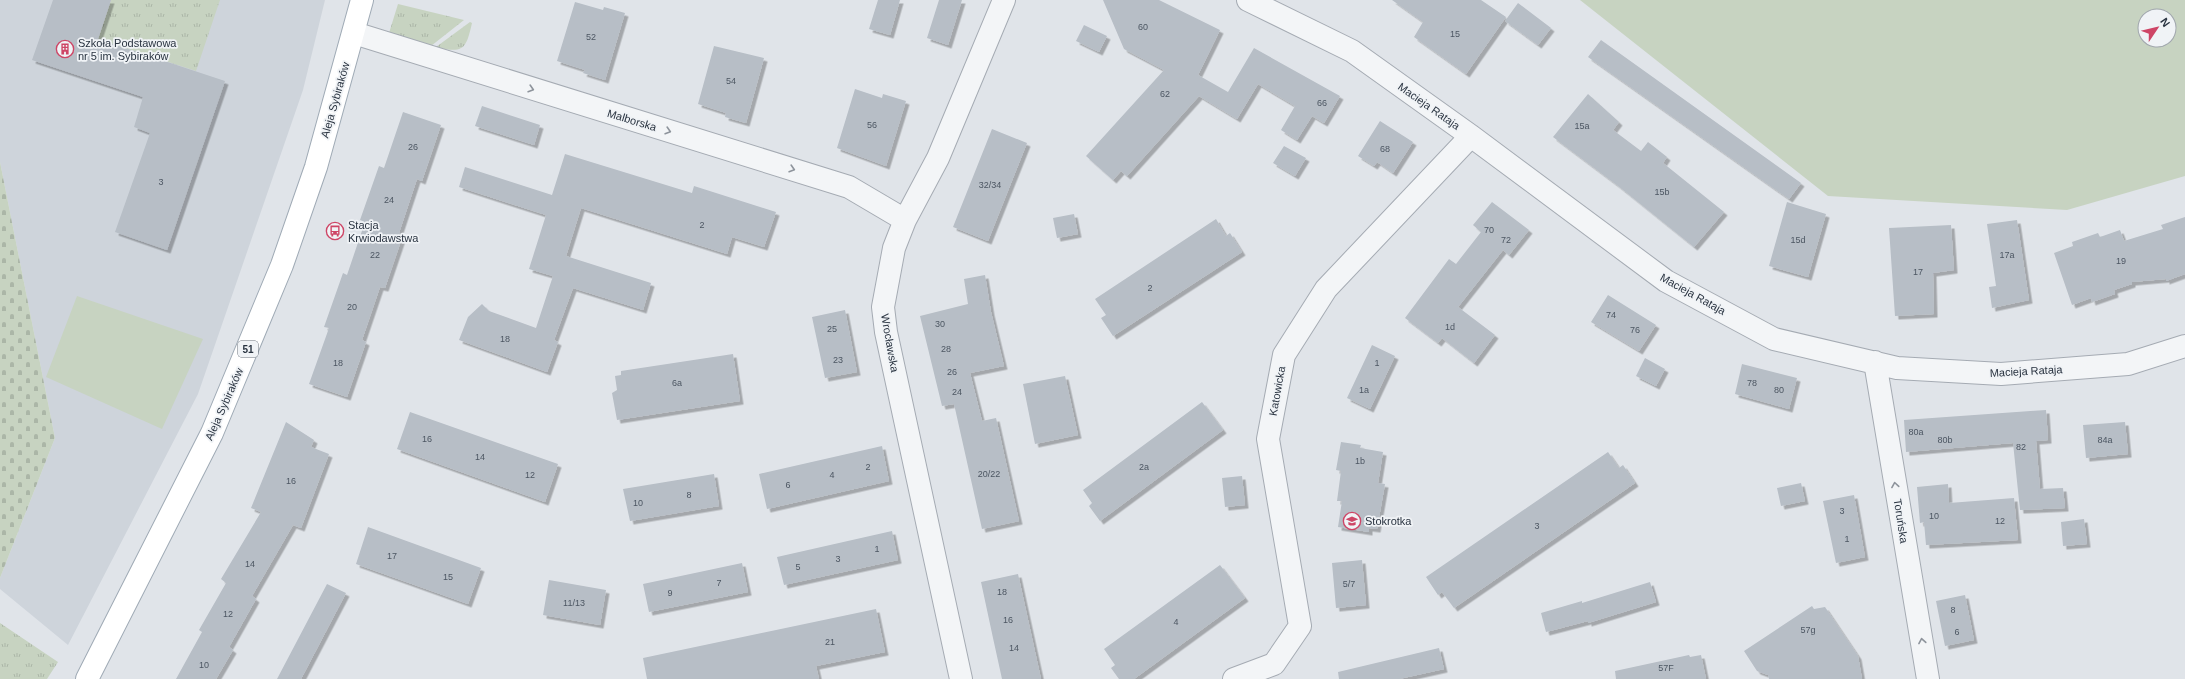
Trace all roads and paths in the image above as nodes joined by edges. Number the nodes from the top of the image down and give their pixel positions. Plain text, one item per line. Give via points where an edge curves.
1 (362, 0) edge
2 (1004, 0) edge
3 (1248, 0) edge
4 (354, 32) junction
5 (1471, 136) junction
6 (905, 220) junction
7 (2185, 346) edge
8 (1875, 362) junction
9 (87, 679) edge
10 (961, 679) edge
11 (1234, 679) edge
12 (1928, 679) edge

1 - 4 main road, Aleja Sybiraków / 51
2 - 6 street, Wrocławska via 938,158
3 - 5 street, Macieja Rataja via 1352,51
4 -> 6 street, Malborska via 849,187
4 - 9 main road, Aleja Sybiraków / 51 via 316,167 282,265 238,374 212,433
5 - 8 street, Macieja Rataja via 1666,281 1774,339
5 - 11 street, Katowicka via 1326,289 1284,355 1268,439 1300,626 1274,664
6 - 10 street, Wrocławska via 894,248 883,307 886,332
7 - 8 street, Macieja Rataja via 2128,364 2001,374 1897,368
12 -> 8 street, Toruńska

